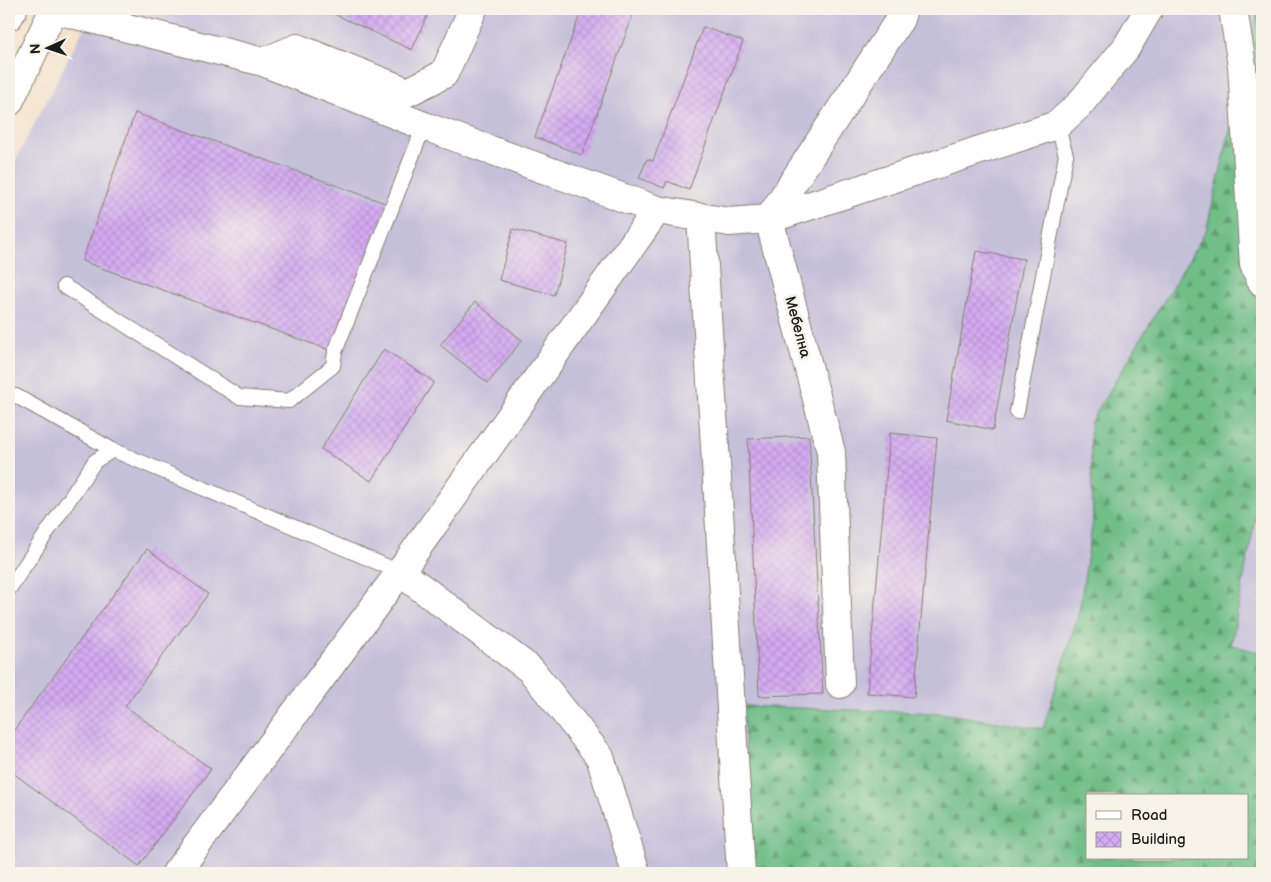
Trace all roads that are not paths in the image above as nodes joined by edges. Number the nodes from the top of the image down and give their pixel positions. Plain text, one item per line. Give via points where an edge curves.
1 (12, 9) edge
2 (54, 9) edge
3 (473, 9) edge
4 (903, 9) edge
5 (1148, 9) edge
6 (1233, 9) edge
7 (9, 16) edge
8 (263, 62) junction
9 (9, 102) edge
10 (1057, 125) junction
11 (424, 126) junction
12 (657, 210) junction
13 (701, 217) junction
14 (769, 219) junction
15 (1262, 282) edge
16 (64, 286) dead end
17 (16, 396) dead end
18 (1017, 412) dead end
19 (113, 450) junction
20 (400, 572) junction
21 (9, 588) edge
22 (840, 684) dead end
23 (176, 873) edge
24 (636, 873) edge
25 (742, 873) edge

1 - 7 street
2 - 8 street
2 - 9 street
3 - 8 street via 444,74 408,92 297,48
4 - 14 street via 900,19
5 - 10 street via 1126,48 1078,106
6 - 15 street via 1242,66 1254,265
8 - 11 street
10 - 14 street
10 - 18 lane via 1066,155
11 - 12 street
11 - 16 lane via 335,352 333,366 289,401 239,397
12 - 13 street
12 - 20 street
13 - 14 street via 729,222
13 - 25 street
14 - 22 street, Мебелна via 830,452
17 - 19 lane
19 - 20 lane
19 - 21 lane via 95,461
20 - 23 street
20 - 24 street via 531,670 600,757

